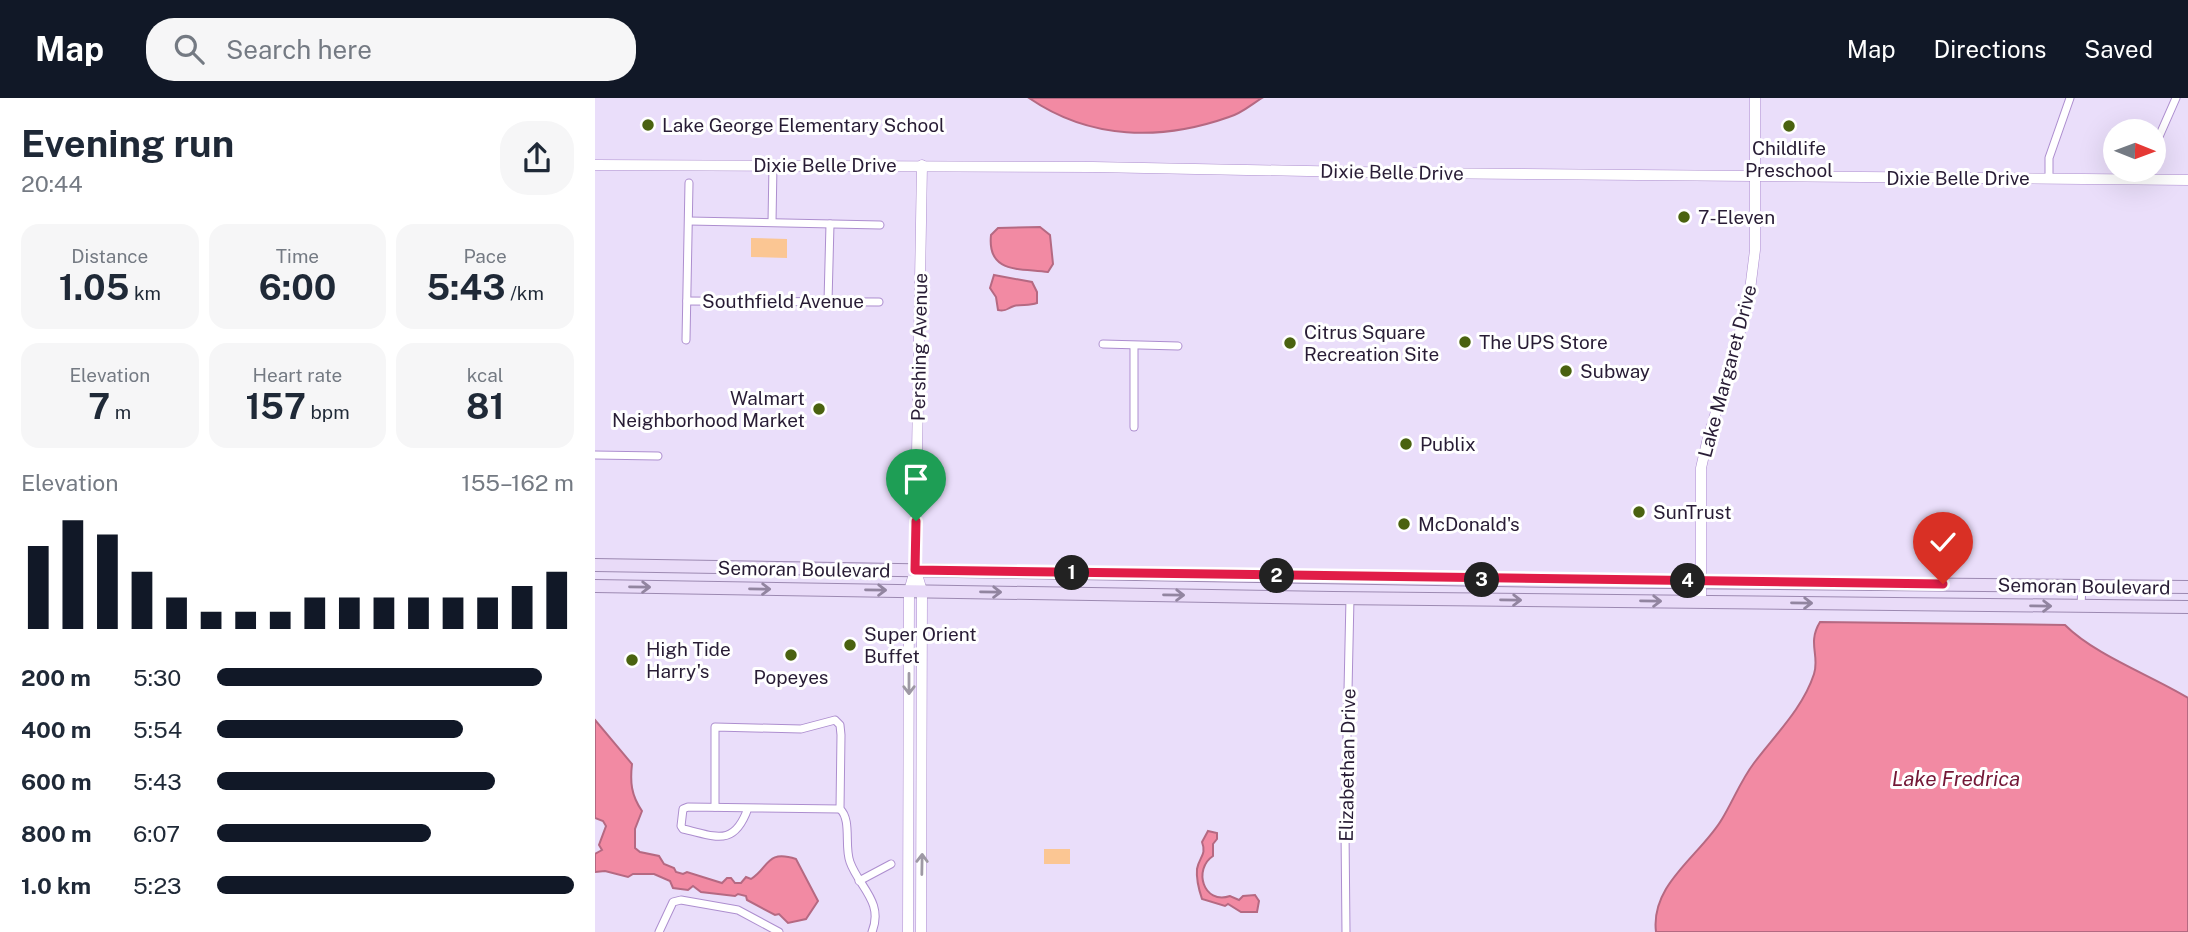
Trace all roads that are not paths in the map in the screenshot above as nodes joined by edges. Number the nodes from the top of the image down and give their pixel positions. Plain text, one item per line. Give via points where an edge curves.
1 (1755, 98) edge
2 (2070, 98) edge
3 (2176, 98) edge
4 (2167, 119) edge
5 (595, 165) edge
6 (773, 165) junction
7 (922, 165) junction
8 (1755, 176) junction
9 (2049, 178) junction
10 (2188, 180) edge
11 (689, 183) dead end
12 (689, 220) junction
13 (772, 222) junction
14 (830, 224) junction
15 (880, 225) dead end
16 (687, 301) junction
17 (828, 302) junction
18 (879, 302) dead end
19 (686, 340) dead end
20 (1103, 344) dead end
21 (1134, 346) junction
22 (1178, 346) dead end
23 (1134, 427) dead end
24 (595, 455) edge
25 (658, 456) dead end
26 (595, 565) edge
27 (915, 570) junction
28 (1162, 574) junction
29 (1307, 576) junction
30 (1435, 579) junction
31 (1701, 581) junction
32 (1943, 584) junction
33 (2082, 585) junction
34 (595, 586) edge
35 (2188, 587) edge
36 (916, 591) junction
37 (1122, 594) junction
38 (1267, 597) junction
39 (1350, 598) junction
40 (1369, 598) junction
41 (1702, 602) junction
42 (1888, 605) junction
43 (2081, 606) junction
44 (2188, 607) edge
45 (715, 807) junction
46 (748, 808) junction
47 (840, 809) junction
48 (891, 864) dead end
49 (859, 881) junction
50 (659, 932) edge
51 (779, 932) edge
52 (872, 932) edge
53 (908, 932) edge
54 (922, 932) edge
55 (1346, 932) edge

1 - 8 street, Lake Margaret Drive
2 - 9 street via 2049,158
3 - 4 street
5 - 6 street, Dixie Belle Drive
6 - 7 street, Dixie Belle Drive
6 - 13 street
7 - 8 street, Dixie Belle Drive
7 - 27 street, Pershing Avenue
8 - 9 street, Dixie Belle Drive
8 - 31 street, Lake Margaret Drive via 1750,290 1701,468
9 - 10 street, Dixie Belle Drive
11 - 12 street
12 - 13 street
12 - 16 street
13 - 14 street
14 - 15 street
14 - 17 street
16 - 17 street, Southfield Avenue
16 - 19 street
17 - 18 street, Southfield Avenue
20 - 21 street
21 - 22 street
21 - 23 street
24 - 25 street
26 - 27 main road, Semoran Boulevard
27 - 28 main road, Semoran Boulevard
27 - 36 street, Pershing Avenue
28 - 29 main road, Semoran Boulevard
28 - 37 main road via 1138,581
29 - 30 main road, Semoran Boulevard
29 - 38 main road via 1292,589
30 - 31 main road, Semoran Boulevard
30 - 40 main road via 1419,591 1380,590
31 - 32 main road, Semoran Boulevard
31 - 41 street, Lake Margaret Drive
32 - 33 main road, Semoran Boulevard
32 - 42 main road via 1927,597
33 - 35 main road, Semoran Boulevard
33 - 43 street
34 -> 36 main road, Semoran Boulevard
36 -> 37 main road, Semoran Boulevard
36 -> 53 street, Pershing Avenue
54 -> 36 street, Pershing Avenue
37 -> 38 main road, Semoran Boulevard
38 - 39 main road, Semoran Boulevard
39 - 40 main road, Semoran Boulevard
39 - 55 street, Elizabethan Drive
40 -> 41 main road, Semoran Boulevard
41 -> 42 main road, Semoran Boulevard
42 -> 43 main road, Semoran Boulevard
43 - 44 main road, Semoran Boulevard
45 - 46 street
45 - 46 street via 683,809 681,826 722,838 732,833
45 - 47 street via 715,727 801,729 835,720 841,735
46 - 47 street
47 - 49 street via 846,817 849,860
48 - 49 street
49 - 52 street via 873,900
50 - 51 street via 673,902 681,900 738,910

